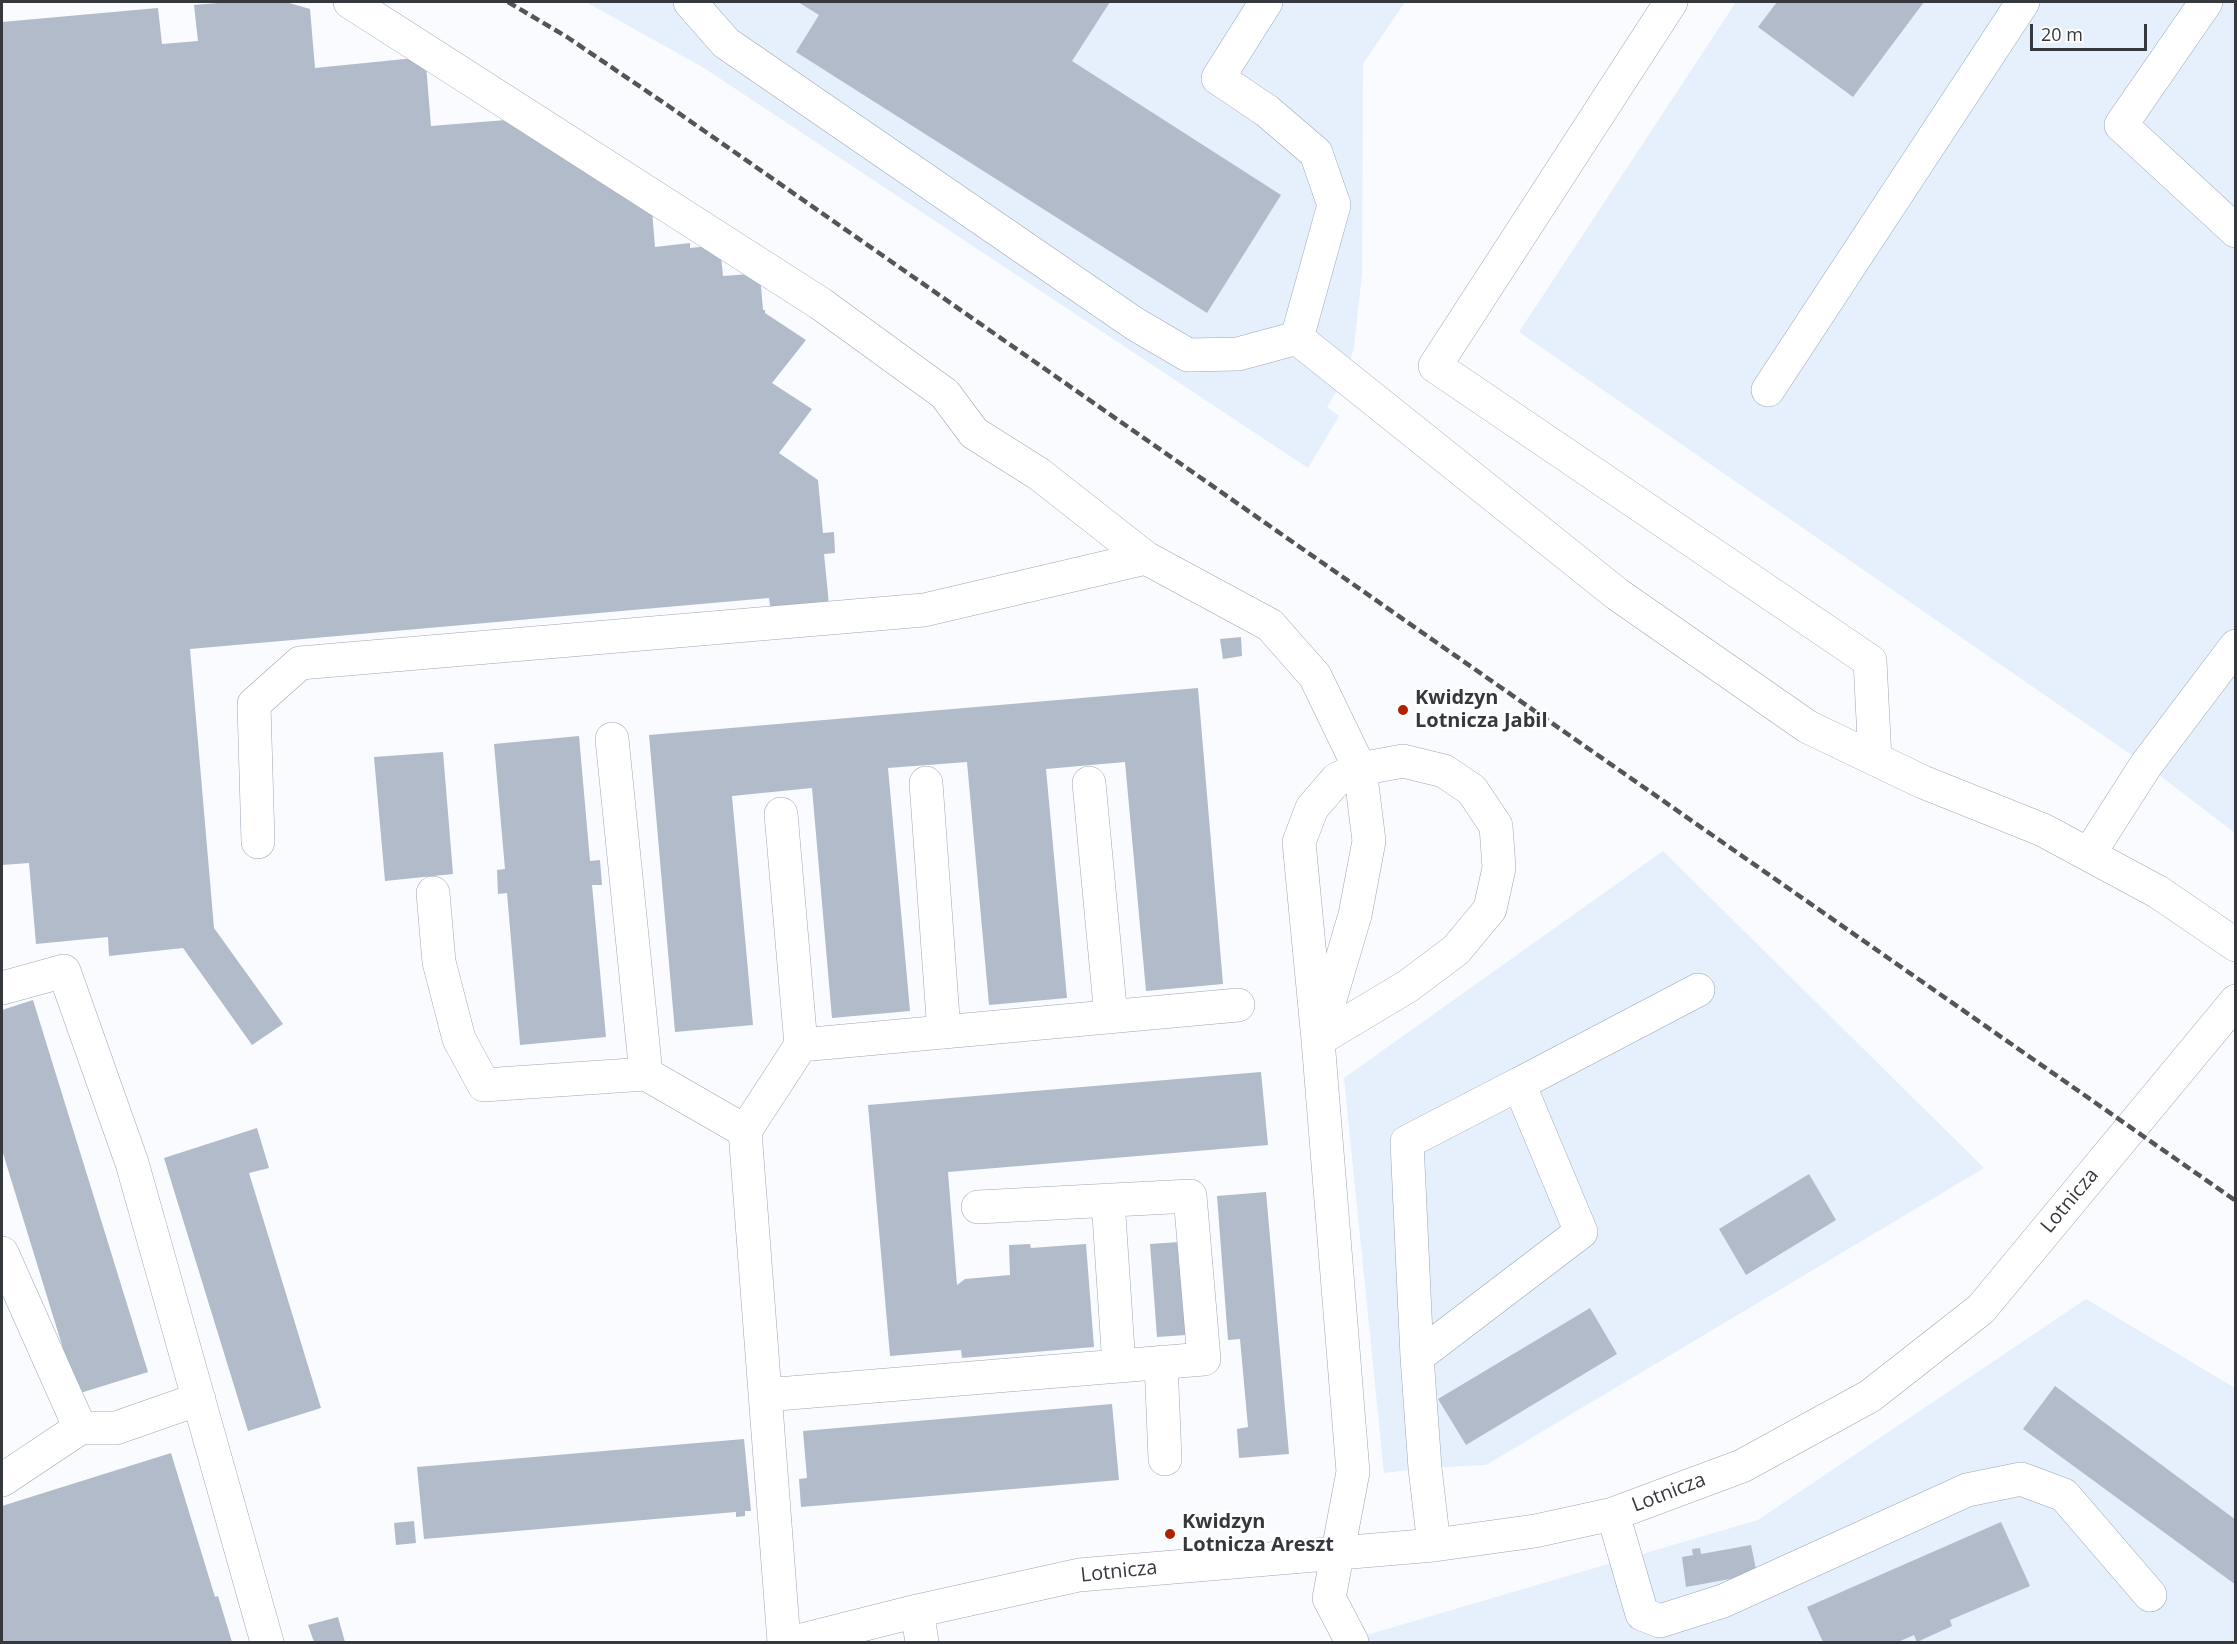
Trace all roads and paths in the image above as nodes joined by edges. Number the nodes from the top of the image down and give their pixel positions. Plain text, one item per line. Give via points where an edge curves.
1 (350, 2) edge
2 (690, 2) edge
3 (1266, 2) edge
4 (1671, 2) edge
5 (2023, 2) edge
6 (2206, 2) edge
7 (2235, 231) edge
8 (1297, 338) junction
9 (1768, 390) dead end
10 (1146, 558) junction
11 (2235, 646) edge
12 (612, 740) dead end
13 (1875, 759) junction
14 (1360, 769) junction
15 (926, 783) dead end
16 (1089, 783) dead end
17 (781, 814) dead end
18 (258, 842) dead end
19 (2089, 854) junction
20 (434, 893) dead end
21 (2235, 945) edge
22 (2, 988) edge
23 (1698, 990) dead end
24 (2235, 1001) edge
25 (1239, 1005) dead end
26 (1111, 1017) junction
27 (944, 1032) junction
28 (1318, 1040) junction
29 (801, 1045) junction
30 (646, 1074) junction
31 (1519, 1084) junction
32 (745, 1131) junction
33 (1108, 1200) junction
34 (978, 1207) dead end
35 (2, 1253) edge
36 (1417, 1357) junction
37 (1161, 1362) junction
38 (1119, 1366) junction
39 (765, 1395) junction
40 (199, 1399) junction
41 (80, 1428) junction
42 (1165, 1459) dead end
43 (2, 1480) edge
44 (1613, 1514) junction
45 (1434, 1545) junction
46 (1337, 1553) junction
47 (2150, 1594) dead end
48 (917, 1611) junction
49 (267, 1642) edge
50 (784, 1642) edge
51 (794, 1642) edge
52 (922, 1642) edge
53 (1352, 1642) edge

1 - 10 street via 822,304 945,393 974,433 1039,474
2 - 8 street via 726,43 1135,324 1188,355 1238,354
3 - 8 street via 1218,78 1267,111 1317,153 1334,205
4 - 13 street via 1435,366 1870,661
5 - 9 street
6 - 7 street via 2121,124
8 - 13 street via 1617,594 1808,727
10 - 14 street via 1270,625 1315,676
10 - 18 street via 924,610 300,663 254,704
11 - 19 street via 2146,765
12 - 30 street
13 - 19 street via 2043,830
14 - 28 street via 1369,841 1355,915
14 - 28 street via 1337,779 1312,808 1299,842
14 - 28 street via 1403,761 1444,771 1472,790 1496,826 1498,868 1490,909 1456,950 1408,986
15 - 27 street
16 - 26 street
17 - 29 street
19 - 21 street via 2158,892
20 - 30 street via 439,962 459,1040 484,1085
22 - 40 street via 64,971 132,1162
23 - 31 street
24 - 44 street, Lotnicza via 1981,1309 1870,1396 1742,1466
25 - 26 street
26 - 27 street
27 - 29 street
28 - 46 street via 1353,1472
29 - 32 street
30 - 32 street
31 - 36 street via 1407,1142
31 - 36 street via 1581,1232
32 - 39 street
33 - 34 street
33 - 37 street via 1190,1196 1203,1359
33 - 38 street
35 - 41 street
36 - 45 street
37 - 38 street
37 - 42 street
38 - 39 street
39 - 50 street
40 - 41 street via 116,1428
40 - 49 street
41 - 43 street
44 - 45 street, Lotnicza via 1534,1532
44 - 47 street via 1642,1614 1660,1621 1723,1600 1967,1490 2021,1479 2064,1495
45 - 46 street, Lotnicza
46 - 48 street, Lotnicza via 1079,1575
46 - 53 street via 1329,1598
48 - 51 street, Lotnicza
48 - 52 street

